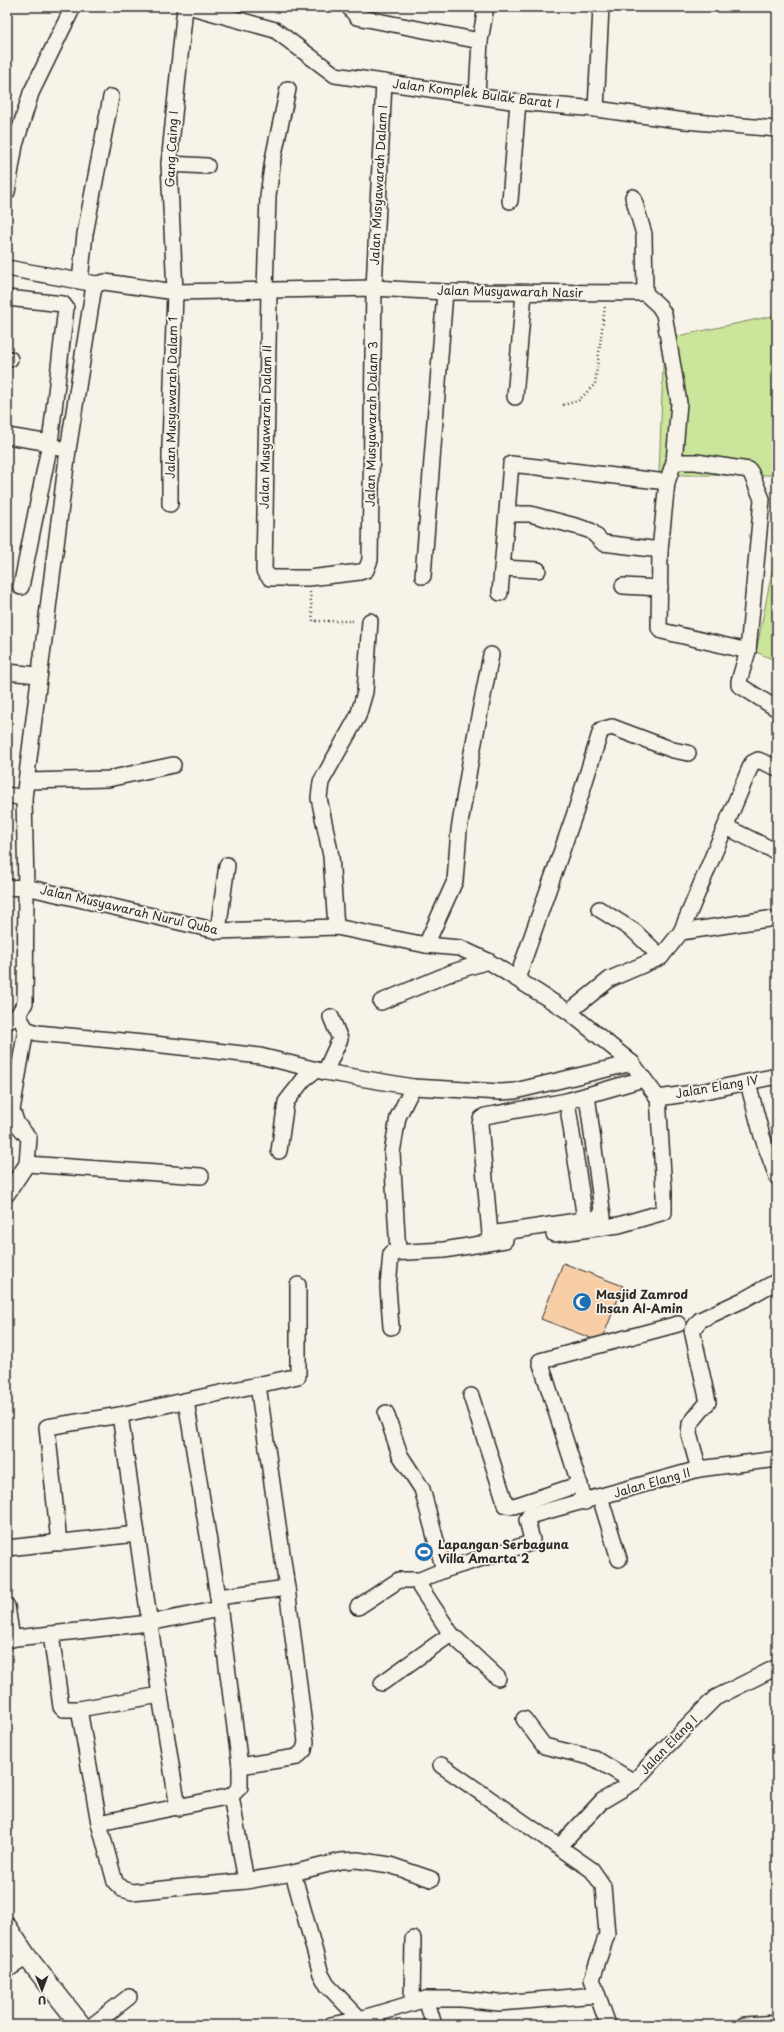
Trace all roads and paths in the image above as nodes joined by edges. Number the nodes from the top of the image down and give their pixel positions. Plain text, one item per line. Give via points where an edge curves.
1 (73, 7) edge
2 (185, 7) edge
3 (192, 7) edge
4 (349, 7) edge
5 (486, 7) edge
6 (601, 7) edge
7 (480, 41) junction
8 (384, 82) junction
9 (288, 89) dead end
10 (477, 95) junction
11 (111, 97) dead end
12 (518, 102) junction
13 (596, 109) junction
14 (777, 129) edge
15 (169, 164) junction
16 (208, 166) dead end
17 (7, 192) edge
18 (633, 197) dead end
19 (510, 201) dead end
20 (7, 268) edge
21 (80, 281) junction
22 (96, 284) junction
23 (374, 288) junction
24 (267, 290) junction
25 (175, 292) junction
26 (445, 292) junction
27 (524, 293) junction
28 (607, 294) junction
29 (645, 294) junction
30 (7, 298) edge
31 (515, 397) dead end
32 (563, 405) dead end
33 (7, 436) edge
34 (50, 443) junction
35 (68, 446) junction
36 (674, 462) junction
37 (667, 482) junction
38 (170, 504) dead end
39 (507, 514) junction
40 (660, 550) junction
41 (502, 568) junction
42 (538, 570) dead end
43 (423, 576) dead end
44 (310, 578) junction
45 (623, 586) dead end
46 (21, 588) dead end
47 (660, 588) junction
48 (500, 592) dead end
49 (370, 621) joint
50 (748, 651) junction
51 (491, 655) dead end
52 (7, 672) edge
53 (38, 675) junction
54 (777, 709) edge
55 (688, 753) dead end
56 (173, 765) dead end
57 (777, 768) edge
58 (27, 780) junction
59 (7, 795) edge
60 (24, 798) junction
61 (726, 827) junction
62 (777, 852) edge
63 (227, 865) dead end
64 (26, 887) junction
65 (7, 888) edge
66 (599, 909) dead end
67 (768, 919) dead end
68 (336, 927) junction
69 (218, 931) junction
70 (681, 932) junction
71 (426, 945) junction
72 (661, 956) junction
73 (488, 961) junction
74 (517, 979) junction
75 (381, 1002) dead end
76 (569, 1012) junction
77 (331, 1017) dead end
78 (12, 1018) edge
79 (26, 1029) junction
80 (632, 1062) junction
81 (321, 1071) junction
82 (777, 1076) edge
83 (643, 1079) junction
84 (748, 1083) junction
85 (413, 1087) junction
86 (587, 1095) junction
87 (658, 1098) junction
88 (567, 1101) junction
89 (279, 1150) dead end
90 (27, 1164) junction
91 (201, 1176) dead end
92 (777, 1178) edge
93 (7, 1194) edge
94 (585, 1219) junction
95 (398, 1252) junction
96 (777, 1281) edge
97 (298, 1285) dead end
98 (678, 1324) dead end
99 (391, 1328) dead end
100 (258, 1385) junction
101 (471, 1396) dead end
102 (186, 1401) junction
103 (386, 1413) dead end
104 (120, 1415) junction
105 (777, 1459) edge
106 (699, 1469) junction
107 (580, 1484) junction
108 (600, 1497) junction
109 (585, 1502) junction
110 (137, 1534) junction
111 (59, 1543) junction
112 (7, 1548) edge
113 (619, 1559) dead end
114 (444, 1570) junction
115 (420, 1580) junction
116 (287, 1588) junction
117 (219, 1603) junction
118 (7, 1606) edge
119 (358, 1608) dead end
120 (150, 1623) junction
121 (51, 1634) junction
122 (451, 1634) junction
123 (9, 1639) edge
124 (777, 1667) edge
125 (498, 1678) dead end
126 (382, 1683) dead end
127 (160, 1695) junction
128 (79, 1709) junction
129 (524, 1719) dead end
130 (441, 1765) dead end
131 (240, 1766) junction
132 (634, 1782) junction
133 (231, 1796) junction
134 (178, 1808) junction
135 (99, 1823) junction
136 (559, 1847) junction
137 (293, 1873) junction
138 (431, 1879) dead end
139 (246, 1881) junction
140 (7, 1927) edge
141 (413, 1939) dead end
142 (27, 1957) junction
143 (7, 1970) edge
144 (597, 1995) junction
145 (129, 1997) dead end
146 (419, 2001) junction
147 (360, 2020) junction
148 (777, 2024) edge
149 (81, 2025) edge
150 (93, 2025) edge
151 (331, 2025) edge
152 (434, 2025) edge
153 (608, 2025) edge
154 (745, 2025) edge

1 - 17 street via 31,93 15,145
2 - 15 street, Gang Caing I
3 - 8 street, Jalan Komplek Bulak Barat I via 275,30 335,75
4 - 7 street via 357,17
5 - 7 street
6 - 13 street
7 - 10 street
8 - 10 street, Jalan Komplek Bulak Barat I
8 - 23 street, Jalan Musyawarah Dalam I
9 - 24 street via 268,196
10 - 12 street, Jalan Komplek Bulak Barat I
11 - 21 street
12 - 13 street, Jalan Komplek Bulak Barat I
12 - 19 street
13 - 14 street, Jalan Komplek Bulak Barat I via 685,121
15 - 16 street
15 - 25 street, Gang Caing I
18 - 29 street via 644,234
20 - 21 street, Jalan Musyawarah Nasir
21 - 22 street, Jalan Musyawarah Nasir
22 - 25 street, Jalan Musyawarah Nasir via 105,282
22 - 35 street via 92,292
23 - 24 street, Jalan Musyawarah Nasir
23 - 26 street, Jalan Musyawarah Nasir
23 - 44 street, Jalan Musyawarah Dalam 3 via 370,560 366,570 360,572
24 - 25 street, Jalan Musyawarah Nasir
24 - 44 street, Jalan Musyawarah Dalam II via 263,564 265,574 270,578
25 - 38 street, Jalan Musyawarah Dalam 1
26 - 27 street, Jalan Musyawarah Nasir
26 - 43 street
27 - 28 street, Jalan Musyawarah Nasir
27 - 31 street
28 - 29 street, Jalan Musyawarah Nasir
28 - 32 path via 595,384 578,401
29 - 36 street via 659,306 668,324 679,403
30 - 34 street via 63,304 66,308
33 - 34 street
34 - 35 street via 57,448
34 - 46 street
35 - 53 street
36 - 37 street
36 - 50 street via 696,462 749,470 762,499
37 - 39 street via 511,464
37 - 40 street
39 - 40 street via 530,514 580,527 591,532 603,543
39 - 41 street
40 - 47 street
41 - 42 street
41 - 48 street
44 - 49 path via 313,621
45 - 47 street
47 - 50 street via 659,625 662,631
49 - 68 street via 365,692 358,716 321,782 318,793 331,856
50 - 54 street via 739,685
51 - 71 street via 463,808 455,881
52 - 53 street
53 - 58 street
55 - 74 street via 673,750 612,727 601,730
56 - 58 street via 108,779
57 - 61 street via 758,760 752,763
58 - 60 street
59 - 60 street
60 - 64 street
61 - 62 street
61 - 70 street
63 - 69 street
64 - 65 street, Jalan Musyawarah Nurul Quba
64 - 69 street, Jalan Musyawarah Nurul Quba
64 - 78 street via 25,1003
66 - 72 street via 634,931
67 - 70 street
68 - 69 street, Jalan Musyawarah Nurul Quba
68 - 71 street, Jalan Musyawarah Nurul Quba
70 - 72 street
71 - 73 street, Jalan Musyawarah Nurul Quba via 460,948
72 - 76 street via 610,979
73 - 74 street, Jalan Musyawarah Nurul Quba
73 - 75 street via 453,972
74 - 76 street, Jalan Musyawarah Nurul Quba
76 - 80 street, Jalan Musyawarah Nurul Quba
77 - 81 street via 340,1040
78 - 79 street
79 - 81 street via 36,1034 260,1056
79 - 90 street via 12,1110 17,1124 29,1138
80 - 83 street, Jalan Musyawarah Nurul Quba
80 - 85 street via 508,1092
81 - 85 street
81 - 89 street via 304,1078 286,1102
82 - 84 street, Jalan Elang IV
83 - 86 street
83 - 87 street, Jalan Musyawarah Nurul Quba
84 - 87 street, Jalan Elang IV
84 - 92 street via 762,1136
85 - 95 street via 398,1117 392,1153
86 - 88 street
86 - 94 street via 603,1217
87 - 95 street via 664,1212 619,1225 444,1250
88 - 94 street
88 - 94 street via 485,1116 481,1119 490,1234
90 - 91 street
90 - 93 street
95 - 99 street via 391,1253 390,1259 388,1287
96 - 106 street via 700,1320 692,1330 708,1402 690,1424 689,1434
97 - 100 street via 298,1376
98 - 107 street via 540,1361
100 - 102 street
100 - 116 street
101 - 107 street via 506,1505 514,1506
102 - 104 street
102 - 117 street
103 - 114 street via 400,1455 422,1489
104 - 110 street
104 - 111 street via 47,1427
105 - 106 street, Jalan Elang II
106 - 108 street, Jalan Elang II
107 - 109 street
108 - 109 street, Jalan Elang II
108 - 113 street
109 - 114 street, Jalan Elang II via 529,1516 527,1520 531,1543
110 - 111 street
110 - 120 street
111 - 112 street
114 - 115 street
115 - 119 street via 399,1580
115 - 122 street via 420,1587
116 - 117 street
116 - 131 street via 306,1746 297,1757
117 - 120 street
117 - 131 street
118 - 123 street
120 - 121 street
120 - 127 street
121 - 123 street
121 - 128 street via 61,1707 66,1710
122 - 125 street
122 - 126 street
124 - 132 street, Jalan Elang I via 716,1698
127 - 128 street
127 - 134 street
128 - 135 street
129 - 132 street, Jalan Elang I via 544,1746 594,1758
130 - 136 street
131 - 133 street via 240,1787
132 - 136 street via 602,1801
133 - 134 street
133 - 139 street
134 - 135 street
135 - 139 street via 115,1882 126,1891
136 - 144 street via 592,1870 603,1886 607,1934 592,1979
137 - 138 street via 341,1861 357,1860 390,1865
137 - 139 street
137 - 147 street via 321,1974
140 - 142 main road
141 - 146 street
142 - 143 street
142 - 149 main road
144 - 146 street via 499,2003 461,1998
144 - 153 street
145 - 150 street
146 - 147 street
146 - 152 street
147 - 151 street
148 - 154 street

